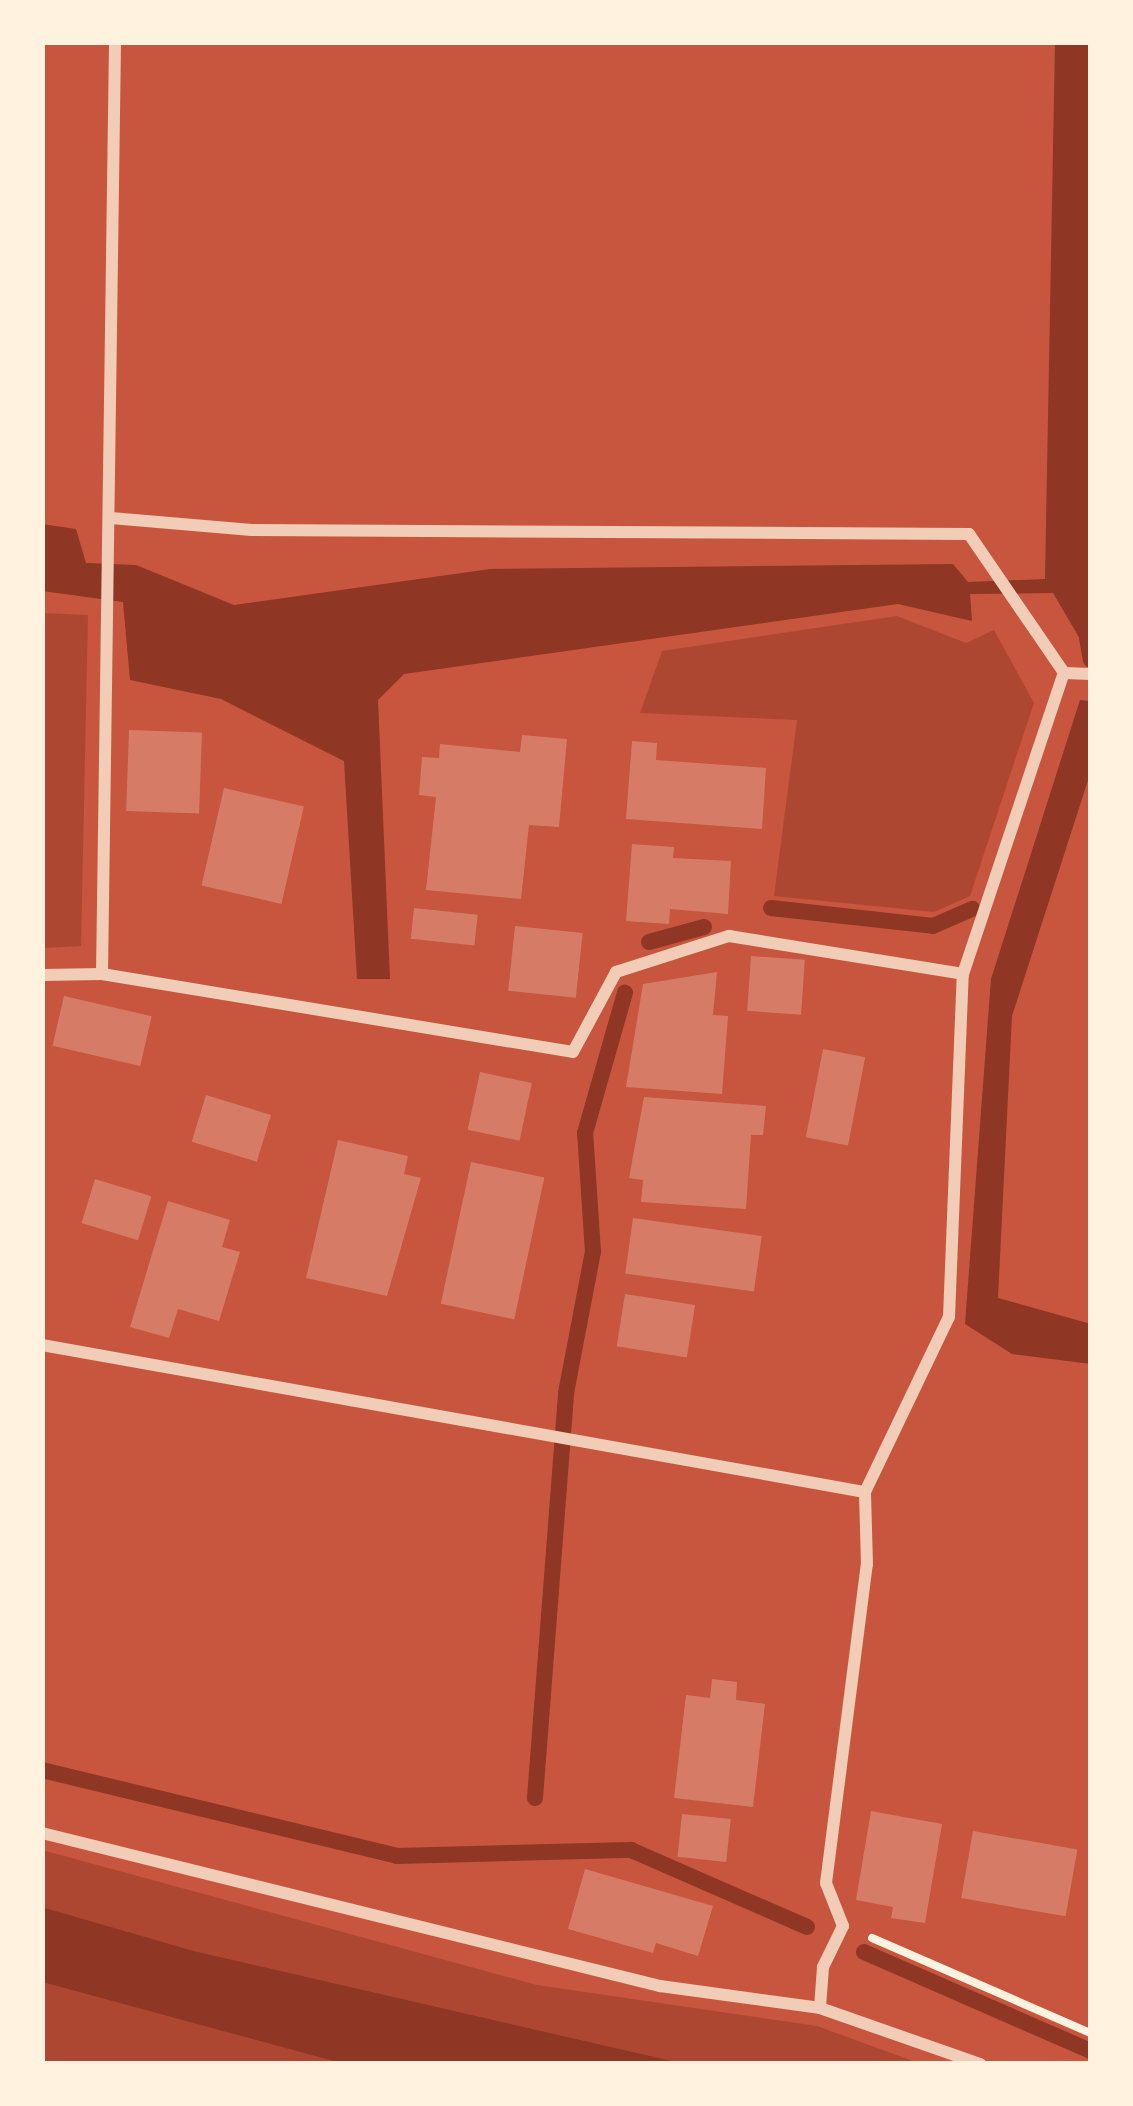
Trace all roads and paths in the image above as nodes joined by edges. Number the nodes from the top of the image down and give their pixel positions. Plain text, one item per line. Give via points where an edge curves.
1 (115, 42) edge
2 (111, 518) junction
3 (1064, 673) junction
4 (1091, 674) edge
5 (101, 974) junction
6 (964, 974) junction
7 (42, 975) edge
8 (42, 1346) edge
9 (865, 1492) junction
10 (42, 1833) edge
11 (843, 1925) junction
12 (820, 2008) junction
13 (1091, 2033) edge
14 (980, 2064) edge

1 - 2 street
2 - 3 street via 251,530 969,534
2 - 5 street
3 - 4 street
3 - 6 street
5 - 6 street via 573,1052 616,972 729,936
5 - 7 street
6 - 9 street via 949,1317
8 - 9 street
9 - 11 street via 867,1565 826,1883
10 - 12 street via 660,1986
11 - 12 street via 823,1967
11 - 13 path
12 - 14 street

